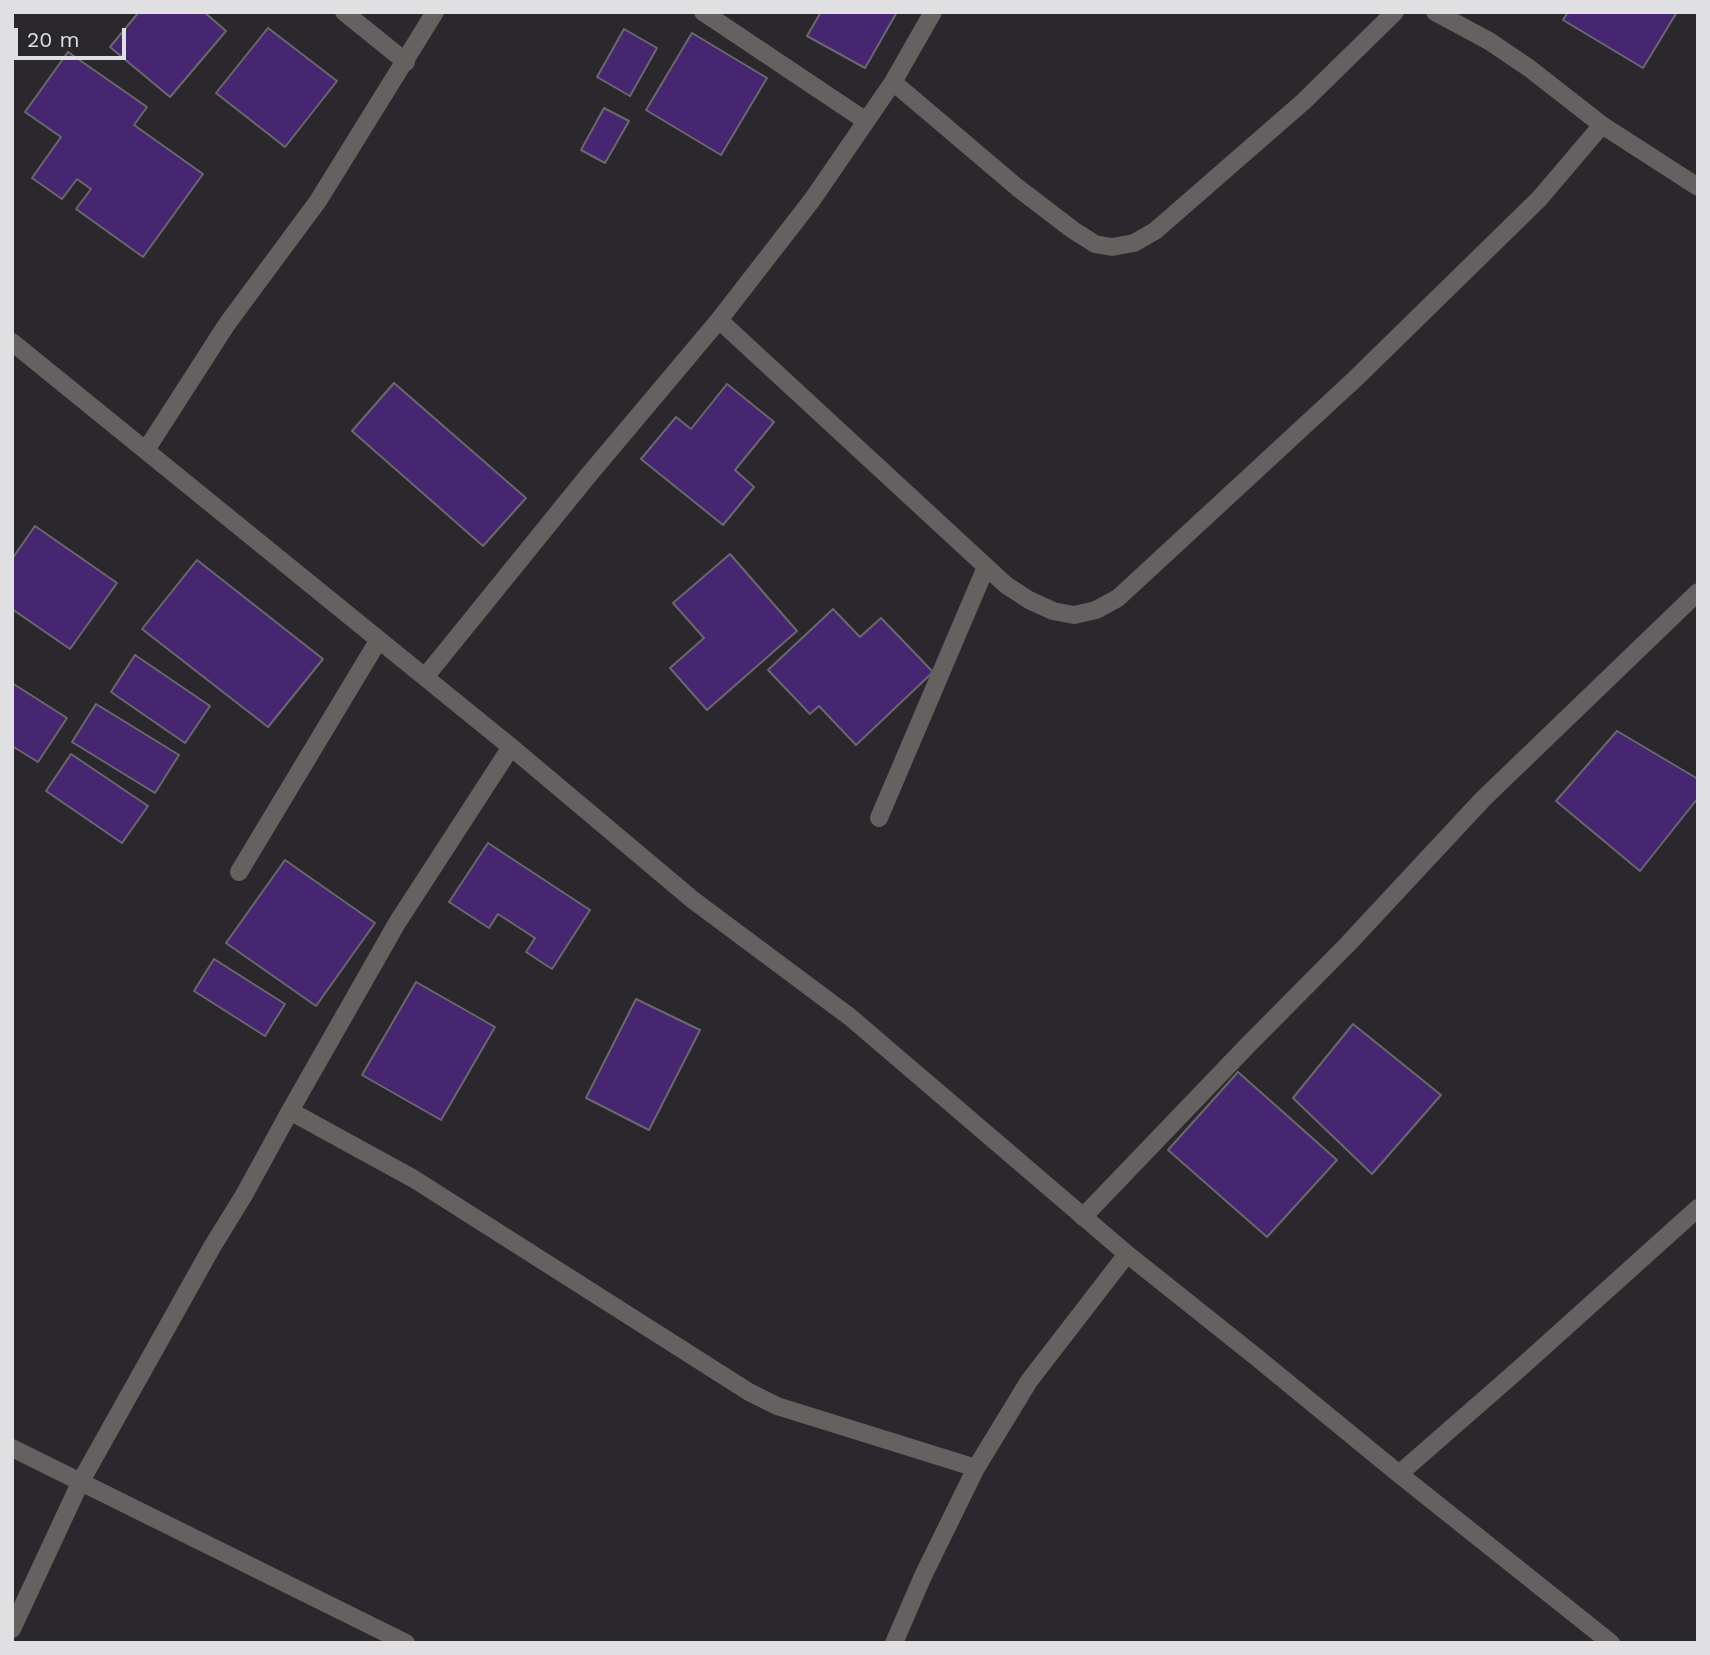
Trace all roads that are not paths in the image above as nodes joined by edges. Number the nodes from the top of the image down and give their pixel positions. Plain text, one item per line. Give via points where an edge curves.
1 (344, 12) edge
2 (435, 12) edge
3 (703, 12) edge
4 (933, 12) edge
5 (1395, 12) edge
6 (1435, 12) edge
7 (406, 62) junction
8 (893, 82) junction
9 (866, 121) junction
10 (1602, 125) junction
11 (1698, 187) edge
12 (719, 320) junction
13 (12, 342) edge
14 (146, 450) junction
15 (986, 567) junction
16 (1698, 592) edge
17 (378, 640) junction
18 (425, 677) junction
19 (511, 747) junction
20 (879, 818) dead end
21 (239, 872) dead end
22 (289, 1111) junction
23 (1698, 1208) edge
24 (1083, 1217) junction
25 (1127, 1254) junction
26 (12, 1448) edge
27 (976, 1468) junction
28 (1399, 1475) junction
29 (81, 1481) junction
30 (12, 1629) edge
31 (406, 1643) edge
32 (894, 1643) edge
33 (1611, 1643) edge

1 - 7 street
2 - 7 street
3 - 9 street
4 - 8 street
5 - 8 street via 1303,102 1155,231 1134,243 1112,247 1095,244 1073,230
6 - 10 street via 1529,68
7 - 14 street
8 - 9 street
9 - 12 street via 812,200
10 - 11 street
10 - 15 street via 1539,199 1355,379 1118,598 1074,615 1053,611 1028,600
12 - 15 street
12 - 18 street
13 - 14 street
14 - 17 street
15 - 20 street
16 - 24 street via 1483,799
17 - 18 street
17 - 21 street
18 - 19 street
19 - 22 street via 397,923
19 - 24 street via 693,900 849,1017
22 - 27 street via 414,1179 750,1392 777,1406
22 - 29 street
23 - 28 street
24 - 25 street
25 - 27 street via 1029,1381
25 - 28 street
26 - 29 street
27 - 32 street
28 - 33 street
29 - 30 street
29 - 31 street

